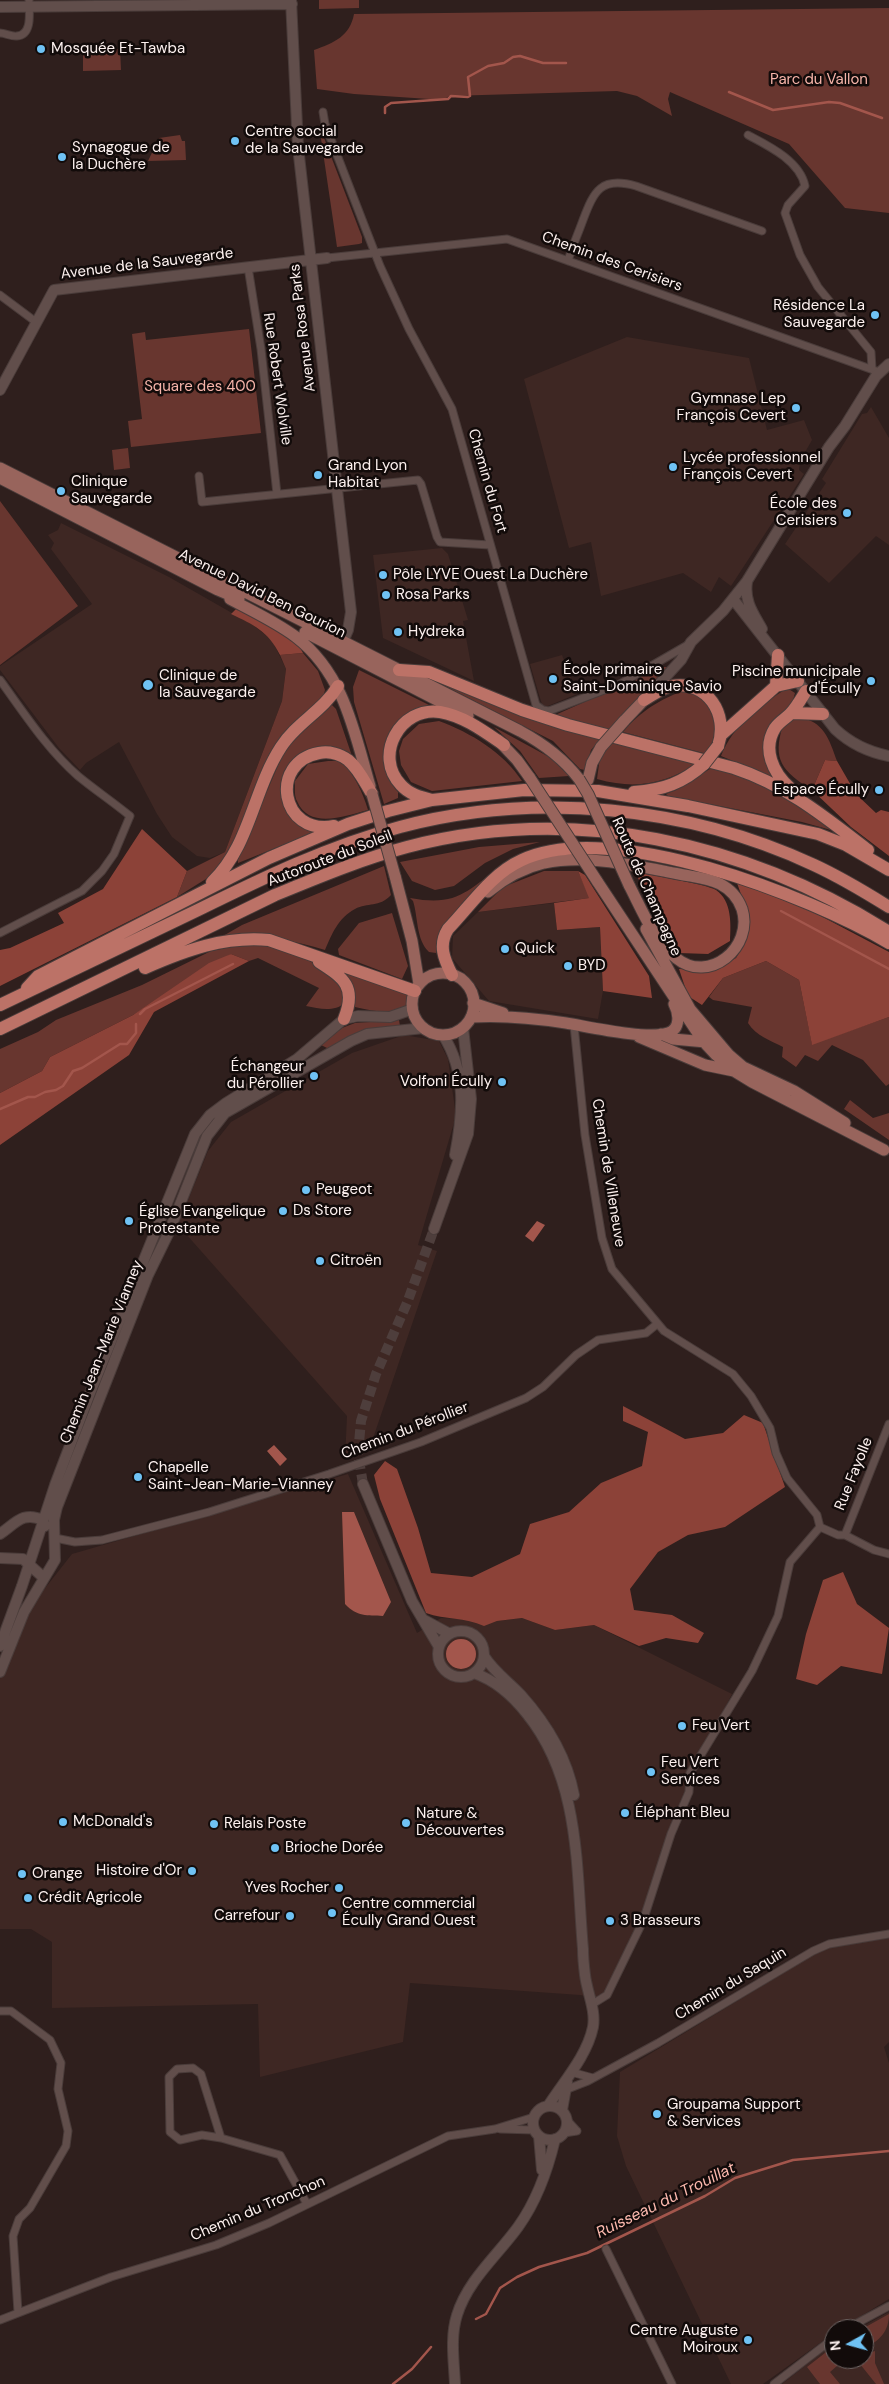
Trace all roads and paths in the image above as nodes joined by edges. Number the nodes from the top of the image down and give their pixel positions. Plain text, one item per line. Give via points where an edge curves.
1 (292, 2) edge
2 (29, 3) edge
3 (0, 7) edge
4 (0, 33) edge
5 (323, 112) dead end
6 (748, 135) dead end
7 (762, 231) dead end
8 (374, 253) junction
9 (327, 258) joint
10 (311, 260) junction
11 (568, 261) junction
12 (248, 267) junction
13 (0, 294) edge
14 (36, 322) junction
15 (889, 364) edge
16 (876, 370) junction
17 (0, 390) edge
18 (0, 468) edge
19 (199, 476) dead end
20 (0, 478) edge
21 (336, 488) junction
22 (277, 494) junction
23 (490, 545) junction
24 (747, 581) junction
25 (218, 590) junction
26 (733, 600) junction
27 (691, 642) junction
28 (341, 645) junction
29 (778, 655) junction
30 (399, 670) junction
31 (0, 680) edge
32 (798, 681) junction
33 (338, 686) junction
34 (776, 686) junction
35 (806, 691) junction
36 (644, 700) junction
37 (791, 714) junction
38 (823, 714) junction
39 (720, 740) junction
40 (504, 746) junction
41 (889, 756) edge
42 (584, 779) junction
43 (618, 793) junction
44 (372, 794) junction
45 (432, 800) junction
46 (819, 811) junction
47 (348, 824) junction
48 (889, 869) edge
49 (629, 885) junction
50 (205, 889) junction
51 (473, 904) junction
52 (889, 907) edge
53 (889, 932) edge
54 (0, 933) edge
55 (889, 943) edge
56 (302, 951) junction
57 (452, 975) junction
58 (417, 988) junction
59 (669, 992) junction
60 (20, 995) junction
61 (474, 1003) junction
62 (0, 1005) edge
63 (412, 1009) junction
64 (34, 1014) junction
65 (511, 1016) junction
66 (471, 1017) junction
67 (344, 1019) junction
68 (574, 1025) junction
69 (424, 1028) junction
70 (463, 1028) junction
71 (0, 1029) edge
72 (628, 1033) junction
73 (661, 1034) junction
74 (443, 1035) junction
75 (703, 1041) junction
76 (730, 1055) junction
77 (734, 1071) junction
78 (886, 1152) edge
79 (450, 1181) junction
80 (173, 1188) junction
81 (177, 1209) junction
82 (434, 1229) tunnel mouth
83 (657, 1324) junction
84 (889, 1424) edge
85 (363, 1484) tunnel mouth
86 (43, 1520) junction
87 (820, 1527) junction
88 (0, 1534) edge
89 (845, 1534) junction
90 (55, 1538) junction
91 (889, 1554) edge
92 (0, 1558) edge
93 (29, 1564) junction
94 (44, 1578) junction
95 (423, 1620) junction
96 (450, 1634) junction
97 (0, 1646) edge
98 (439, 1647) junction
99 (484, 1656) junction
100 (0, 1672) edge
101 (474, 1673) junction
102 (577, 1855) junction
103 (889, 1934) edge
104 (592, 2005) junction
105 (0, 2011) edge
106 (570, 2074) junction
107 (594, 2078) junction
108 (566, 2090) junction
109 (548, 2106) junction
110 (564, 2115) junction
111 (534, 2117) junction
112 (495, 2129) junction
113 (537, 2133) junction
114 (560, 2136) junction
115 (221, 2138) junction
116 (542, 2179) junction
117 (308, 2204) junction
118 (606, 2249) dead end
119 (889, 2306) edge
120 (18, 2312) junction
121 (865, 2319) edge
122 (0, 2320) edge
123 (824, 2346) edge
124 (455, 2384) edge
125 (672, 2384) edge
126 (774, 2384) edge

1 - 2 street
1 - 10 street, Avenue Rosa Parks via 298,147
2 - 3 street
2 - 4 street via 29,25 25,33 17,36
5 - 8 street, Chemin du Fort
6 - 16 street via 774,148 804,178 806,186 788,205 785,213 800,255 818,287 871,352
7 - 11 street via 636,186 615,182 606,184 591,197
8 - 9 street, Chemin des Cerisiers
8 - 11 street, Chemin des Cerisiers via 507,239
8 - 23 street, Chemin du Fort via 409,329 452,409
9 - 10 street, Avenue de la Sauvegarde
10 - 12 street, Avenue de la Sauvegarde
10 - 21 street, Avenue Rosa Parks
11 - 16 street, Chemin des Cerisiers
12 - 14 street, Avenue de la Sauvegarde via 54,290
12 - 22 street, Rue Robert Wolville via 261,349
13 - 14 street
14 - 17 street, Avenue de la Sauvegarde
15 - 16 street
16 - 24 street
18 - 28 main road, Avenue David Ben Gourion
19 - 22 street via 202,502
20 - 25 main road, Avenue David Ben Gourion
21 - 22 street
21 - 23 street via 418,480 440,542
21 - 28 street, Avenue Rosa Parks via 351,612
23 - 27 street, Chemin du Fort via 526,674 536,705 543,710 549,711 620,684
24 - 26 street
24 - 29 street via 747,603
25 - 28 main road, Avenue David Ben Gourion
25 - 33 main road via 295,636 316,656
26 - 27 street
26 - 29 street
27 - 36 street via 680,660
28 - 30 main road, Avenue David Ben Gourion
28 - 40 main road, Avenue David Ben Gourion via 485,727
29 - 32 street
29 - 34 highway
30 - 42 main road, Avenue David Ben Gourion via 548,747
30 - 46 highway via 429,672 560,722 747,772 781,787
31 - 54 street via 66,764 130,816 114,854 82,891
32 - 34 highway
32 - 35 street
33 - 44 main road
33 - 50 highway via 329,701 280,748 234,856
34 - 39 highway
35 - 37 highway
35 - 38 street
36 - 39 highway via 671,686 701,692 711,700 721,717
36 - 42 main road, bridge via 601,747
37 - 38 highway
37 - 46 highway via 780,722 770,738 773,766 784,782
38 - 41 street via 844,738 856,746
39 - 43 highway, bridge via 704,764 672,786
40 - 45 highway via 471,724 441,712 421,713 409,719 390,744 392,769 408,791
40 - 59 main road, Route de Champagne, bridge via 530,778
42 - 49 main road, Route de Champagne, bridge
43 - 45 highway via 524,790
43 - 48 highway via 818,834 846,845
44 - 47 highway via 355,767 337,754 313,754 296,764 286,789 296,816 320,828
44 - 58 main road, bridge via 412,941
45 - 47 highway
46 - 48 highway
47 - 50 highway
49 - 51 main road via 652,928 681,962 706,966 720,962 735,950 744,923 742,908 731,892 714,882 652,868 594,861 544,863 506,878
49 - 76 main road, Route de Champagne via 646,930 675,985 704,1027
50 - 60 highway via 38,976
51 - 55 highway via 504,870 532,856 553,850 633,853 694,864 746,880 817,906
51 - 57 highway via 448,929 442,941 444,957
52 - 60 highway, Autoroute du Soleil via 814,865 704,827 609,811 550,808 492,811 401,827 306,859
53 - 64 highway, Autoroute du Soleil via 798,882 696,847 594,831 506,832 456,837 366,859 276,896
56 - 58 highway
56 - 64 highway via 257,939 208,944
56 - 67 highway via 341,976 350,1001
57 - 58 main road via 433,975
57 - 61 main road via 467,985
58 - 63 main road
59 - 73 main road via 679,1017 674,1029
59 - 75 main road, Route de Champagne
60 - 62 highway, Autoroute du Soleil
61 - 65 main road
61 - 66 main road
63 - 67 street via 390,1017
63 - 69 main road
64 - 71 highway, Autoroute du Soleil
65 - 66 main road
65 - 68 main road
66 - 70 main road
67 - 80 street, Chemin Jean-Marie Vianney via 296,1058 246,1088 210,1115 189,1144
68 - 72 main road
68 - 83 street, Chemin de Villeneuve via 585,1135 606,1254 620,1280
69 - 74 main road
69 - 81 street, Chemin Jean-Marie Vianney via 367,1034 225,1113 202,1145
70 - 74 main road
70 - 79 street via 470,1116 468,1134
72 - 73 main road
72 - 77 main road via 705,1064
73 - 75 main road via 673,1039
74 - 79 street via 458,1066 462,1101
75 - 76 main road
75 - 77 main road, Route de Champagne
76 - 78 main road, Route de Champagne via 743,1066 822,1108
77 - 78 main road, Route de Champagne
79 - 82 street
80 - 81 street
80 - 86 street, Chemin Jean-Marie Vianney via 109,1344
81 - 90 street, Chemin Jean-Marie Vianney via 57,1507
83 - 87 street, Chemin de Villeneuve via 733,1374 751,1396 770,1428 787,1478 817,1515
83 - 90 street, Chemin du Pérollier via 646,1333 611,1336 586,1346 554,1379 526,1398 421,1442 209,1512 102,1540 75,1542
84 - 89 street, Rue Fayolle
85 - 95 street via 412,1602
86 - 88 street via 24,1517
86 - 90 street
86 - 93 street, Chemin Jean-Marie Vianney
87 - 89 street via 838,1535
87 - 104 street via 790,1562 778,1616 752,1670 690,1774 689,1792 671,1834 643,1921 607,1996
89 - 91 street via 874,1550
90 - 94 street, Chemin Jean-Marie Vianney via 55,1560
92 - 93 street via 23,1559
93 - 94 street
93 - 97 street, Chemin Jean-Marie Vianney
94 - 100 street, Chemin Jean-Marie Vianney via 24,1612
95 - 96 street
95 - 98 street
96 - 98 street
96 - 99 street via 462,1631 475,1635
98 - 101 street via 440,1663 447,1673 460,1678
99 - 101 street via 483,1663
99 - 102 street via 540,1719 564,1760 576,1808
101 - 102 street via 489,1678 505,1690 540,1732 556,1761 566,1789
102 - 104 street via 585,1974
103 - 107 street, Chemin du Saquin via 829,1944 813,1951
104 - 106 street via 593,2029
105 - 120 street via 11,2011 50,2040 61,2063 58,2089 68,2131 66,2146 30,2208 19,2219 13,2236
106 - 107 street
106 - 108 street
106 - 109 street
107 - 108 street, Chemin du Saquin
108 - 110 street
109 - 110 street
109 - 111 street via 539,2109
110 - 114 street
111 - 112 street, Chemin du Tronchon
111 - 113 street
112 - 113 street, Chemin du Tronchon
112 - 117 street, Chemin du Tronchon via 448,2136
113 - 114 street via 550,2140
113 - 116 street via 542,2152
114 - 116 street
115 - 115 street via 200,2074 193,2068 177,2068 169,2077 170,2132 180,2140 202,2135
115 - 117 street via 280,2155
116 - 124 street via 526,2215 468,2291 459,2309 453,2331
117 - 120 street, Chemin du Tronchon via 216,2245 111,2277
118 - 125 street
119 - 121 street
120 - 122 street, Chemin du Tronchon
123 - 126 street

